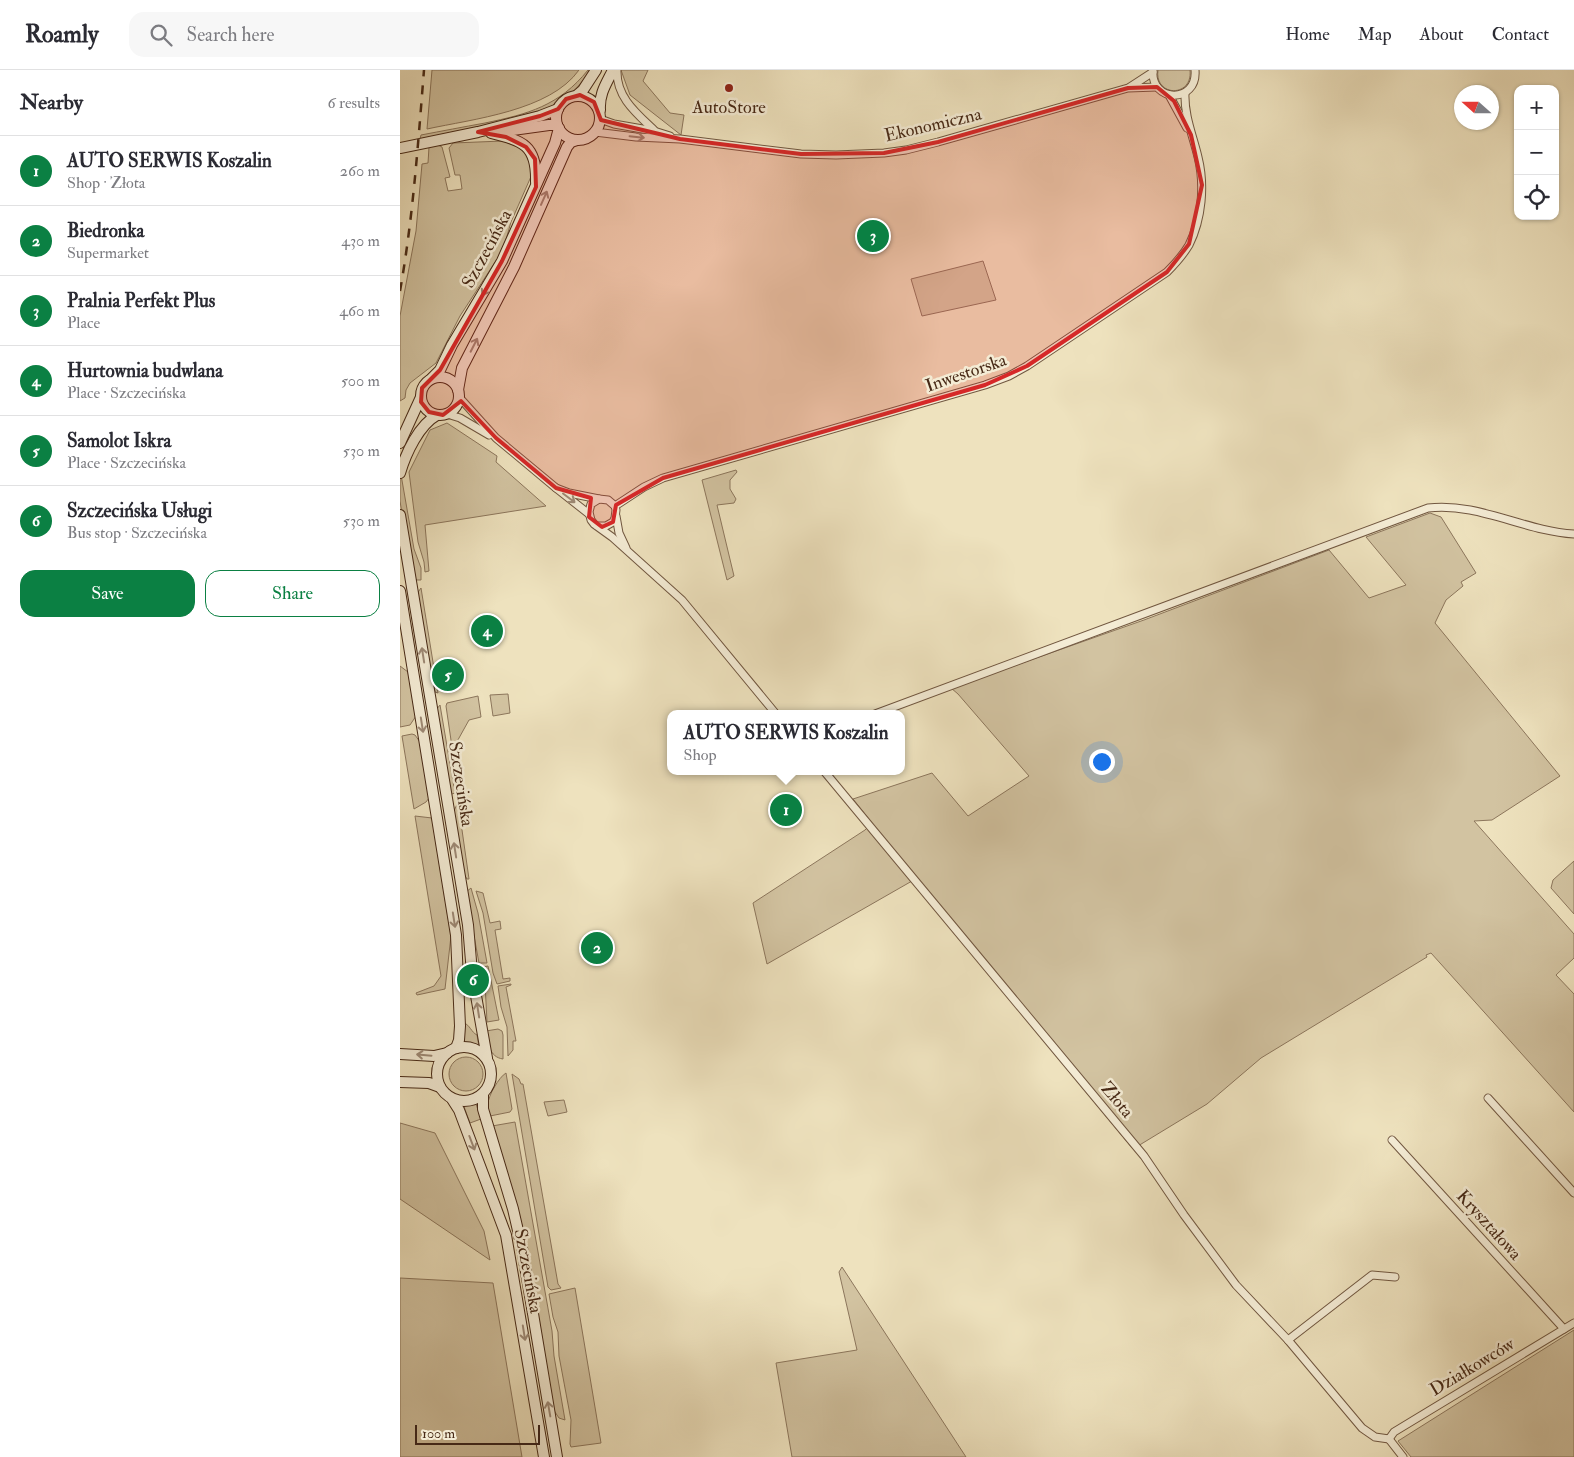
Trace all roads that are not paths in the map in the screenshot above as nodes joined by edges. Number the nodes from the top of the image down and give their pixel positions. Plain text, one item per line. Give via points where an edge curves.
1 (596, 70) edge
2 (615, 70) edge
3 (1195, 70) edge
4 (1153, 71) edge
5 (1157, 87) junction
6 (1128, 88) junction
7 (1185, 92) junction
8 (1169, 95) junction
9 (576, 96) junction
10 (558, 109) junction
11 (600, 117) junction
12 (558, 127) junction
13 (654, 131) junction
14 (478, 132) junction
15 (595, 132) junction
16 (491, 133) junction
17 (1191, 135) junction
18 (680, 139) junction
19 (578, 140) junction
20 (400, 148) edge
21 (536, 187) junction
22 (432, 378) junction
23 (458, 394) junction
24 (420, 397) junction
25 (442, 414) junction
26 (496, 438) junction
27 (400, 443) edge
28 (400, 473) edge
29 (556, 488) junction
30 (599, 499) junction
31 (614, 506) junction
32 (589, 514) junction
33 (400, 515) edge
34 (616, 516) junction
35 (597, 526) junction
36 (1574, 534) edge
37 (627, 550) junction
38 (400, 591) edge
39 (773, 710) edge
40 (886, 710) edge
41 (827, 775) edge
42 (456, 1048) junction
43 (447, 1053) junction
44 (400, 1054) edge
45 (487, 1058) junction
46 (400, 1082) edge
47 (440, 1087) junction
48 (483, 1094) junction
49 (1488, 1098) dead end
50 (452, 1099) junction
51 (1392, 1140) dead end
52 (1574, 1194) edge
53 (1395, 1277) dead end
54 (1574, 1323) edge
55 (1564, 1330) junction
56 (1288, 1340) junction
57 (1389, 1439) junction
58 (544, 1457) edge
59 (557, 1457) edge
60 (1403, 1457) edge

1 - 9 main road
2 - 11 main road via 601,91
2 - 13 street via 618,84 631,108
3 - 7 street via 1194,82
4 - 5 street
4 - 6 street, Ekonomiczna
5 - 6 street, Ekonomiczna
5 - 8 street
6 - 18 street, Ekonomiczna via 938,142 884,153 801,154
7 - 8 street
7 - 17 street, Inwestorska
8 - 17 street, Inwestorska
9 - 10 main road via 564,101
9 - 11 main road via 590,99 598,108
10 - 12 main road
10 - 14 main road
11 - 13 street, Ekonomiczna via 614,124
11 - 15 main road
12 - 16 main road
12 - 19 main road via 568,137
12 - 21 main road, Szczecińska via 555,143
13 - 18 street, Ekonomiczna
14 - 16 main road
14 - 20 main road
15 -> 18 street, Ekonomiczna
15 - 19 main road
16 - 21 main road via 526,146 535,159
17 - 31 street, Inwestorska via 1198,157 1202,193 1189,244 1180,259 1167,272 1027,366 985,386 663,478
23 -> 19 main road, Szczecińska via 460,373 468,356 514,267 568,147
21 -> 22 main road, Szczecińska via 502,261 440,370
22 - 23 main road via 446,378 453,382
22 - 24 main road via 425,384
23 - 25 main road via 455,407
23 - 26 street
24 - 25 main road via 426,409
24 - 27 main road
25 - 26 street via 460,418
25 - 28 main road via 429,420 419,431
26 - 29 street
29 - 30 street
29 -> 32 street
30 - 31 street via 608,500
30 - 32 street via 592,504
31 - 34 street
32 - 35 street
45 -> 33 main road, Szczecińska
34 - 35 street via 610,525
34 - 37 street
35 - 37 street
36 - 40 street via 1473,510 1428,508
37 - 39 street via 682,600
38 -> 42 main road, Szczecińska via 456,934 460,1026
41 - 56 street, Złota via 1144,1156 1236,1285
42 - 43 main road
42 - 45 main road via 473,1048
43 -> 44 main road via 434,1056
43 - 47 main road via 438,1067
45 - 48 main road via 492,1076
46 - 47 main road via 429,1083
47 - 50 main road
48 - 50 main road via 472,1101
59 -> 48 main road, Szczecińska via 522,1248 483,1109
49 - 52 street
50 -> 58 main road, Szczecińska via 506,1236
51 - 55 street, Kryształowa
53 - 56 street via 1372,1275
54 - 55 street, Działkowców
55 - 57 street, Działkowców via 1394,1432
56 - 57 street, Złota via 1362,1428 1375,1437
57 - 60 street

